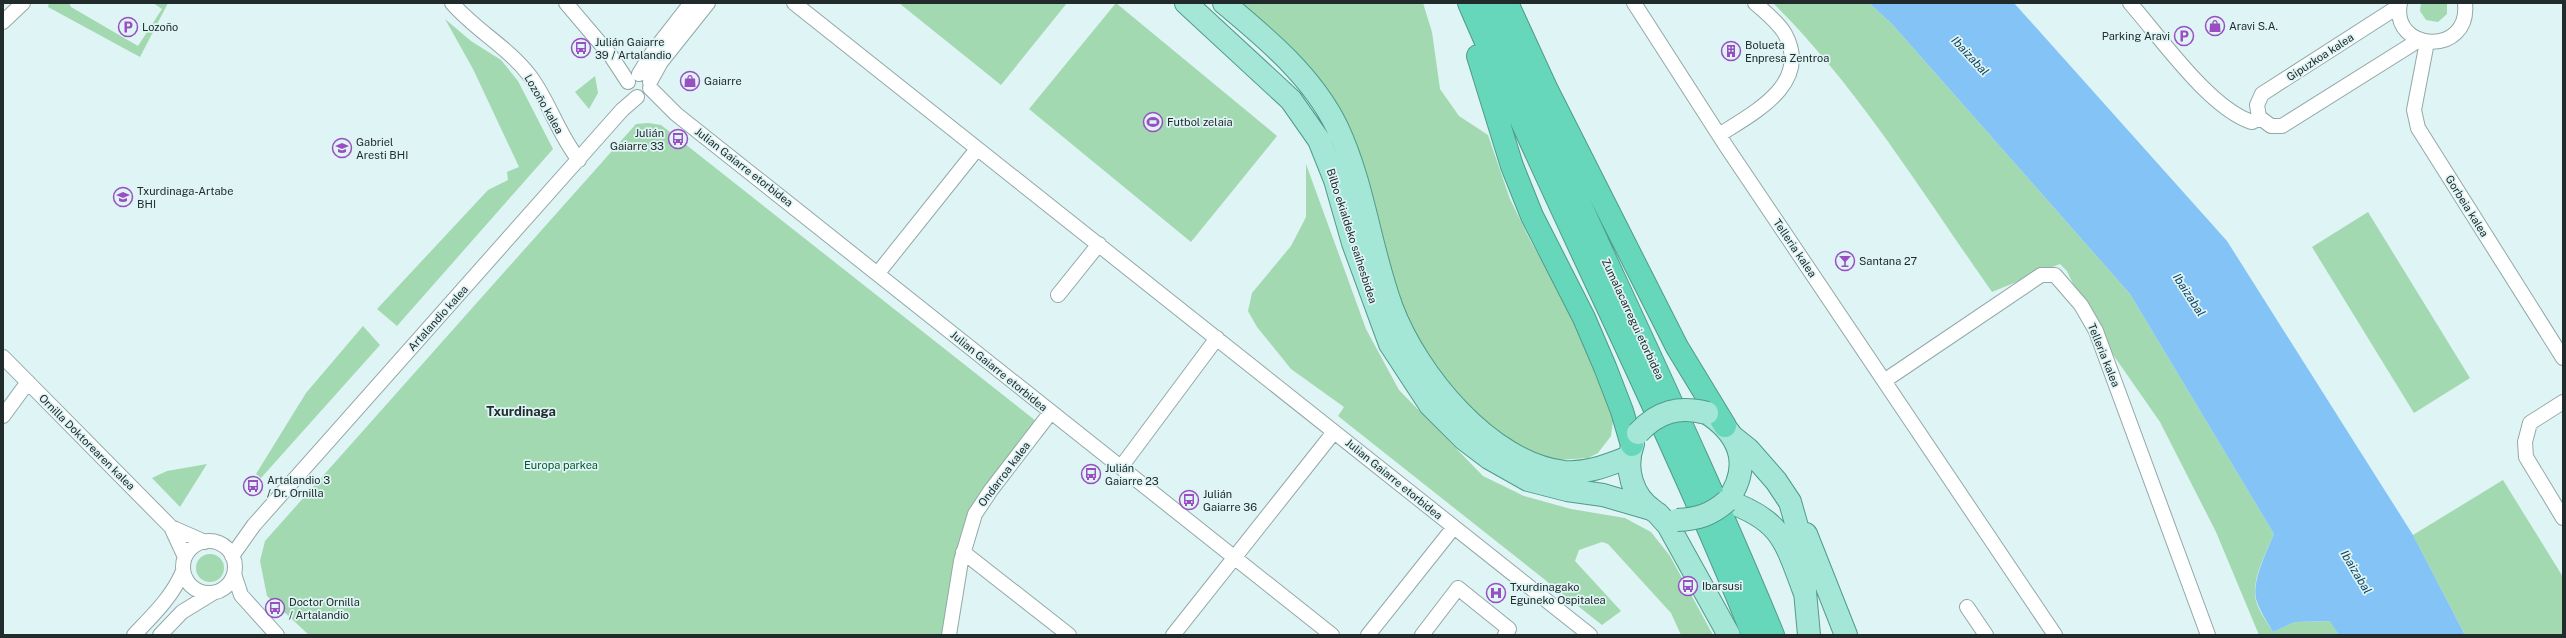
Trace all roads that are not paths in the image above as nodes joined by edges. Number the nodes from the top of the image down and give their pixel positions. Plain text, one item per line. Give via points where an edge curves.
1 (23, 3) edge
2 (452, 3) edge
3 (566, 3) edge
4 (691, 3) edge
5 (708, 3) edge
6 (794, 3) edge
7 (1186, 3) edge
8 (1224, 3) edge
9 (1456, 3) edge
10 (1490, 3) edge
11 (1507, 3) edge
12 (1634, 3) edge
13 (1755, 3) edge
14 (2130, 3) edge
15 (2465, 3) edge
16 (2399, 5) edge
17 (1473, 11) edge
18 (3, 22) edge
19 (2423, 41) junction
20 (639, 85) junction
21 (2260, 118) junction
22 (1719, 135) junction
23 (977, 149) junction
24 (579, 160) junction
25 (1099, 244) junction
26 (878, 273) junction
27 (1058, 295) dead end
28 (1217, 338) junction
29 (3, 357) edge
30 (2563, 358) edge
31 (1884, 381) junction
32 (28, 382) junction
33 (2563, 402) edge
34 (1051, 412) junction
35 (3, 416) edge
36 (1729, 431) junction
37 (1334, 432) junction
38 (1680, 442) junction
39 (1633, 445) junction
40 (1121, 467) junction
41 (1727, 501) junction
42 (1790, 502) junction
43 (1662, 514) junction
44 (2563, 518) edge
45 (254, 525) junction
46 (171, 527) junction
47 (1454, 527) junction
48 (205, 542) junction
49 (220, 544) junction
50 (963, 552) junction
51 (232, 556) junction
52 (1233, 557) junction
53 (184, 564) junction
54 (234, 574) junction
55 (1804, 591) junction
56 (216, 592) junction
57 (241, 596) junction
58 (1967, 607) dead end
59 (1843, 628) edge
60 (1572, 630) edge
61 (134, 635) edge
62 (160, 635) edge
63 (277, 635) edge
64 (949, 635) edge
65 (1069, 635) edge
66 (1173, 635) edge
67 (1332, 635) edge
68 (1368, 635) edge
69 (1422, 635) edge
70 (1504, 635) edge
71 (1590, 635) edge
72 (1729, 635) edge
73 (1753, 635) edge
74 (1774, 635) edge
75 (1809, 635) edge
76 (1986, 635) edge
77 (2055, 635) edge
78 (2208, 635) edge

1 - 18 street
2 - 24 street, Lozoño kalea via 465,18 511,55 530,77 568,146
3 - 20 street, Julian Gaiarre etorbidea
4 - 20 street, Artalandio kalea via 652,53
5 - 20 street, Artalandio kalea via 661,62
6 - 23 street, Julian Gaiarre etorbidea
7 - 43 main road, Bilbo ekialdeko saihesbidea via 1291,100 1319,140 1390,344 1430,405 1464,439 1489,458 1528,480 1567,490 1603,495
8 - 39 main road, Bilbo ekialdeko saihesbidea via 1295,68 1320,98 1336,126 1352,166 1381,276 1400,328 1414,353 1443,393 1472,424 1491,439 1542,466 1576,472 1590,470
9 - 39 highway via 1481,64 1512,166 1532,216 1584,318
10 - 38 highway, Zumalacarregui etorbidea via 1605,260
11 - 36 highway via 1547,90 1677,347
12 - 22 street, Telleria kalea
13 - 22 street via 1785,34 1790,46 1791,62 1787,79 1767,104
14 - 21 street via 2211,97 2242,118 2252,122
15 - 19 street via 2465,18 2457,32 2443,41
16 - 19 street via 2404,26
16 - 21 street, Gipuzkoa kalea via 2262,94 2257,105
17 - 38 highway, Zumalacarregui etorbidea via 1581,254
19 - 21 street via 2282,126 2271,126
19 - 30 street, Gorbeia kalea via 2414,110 2418,128
20 - 24 street, Artalandio kalea via 622,110
20 - 26 street, Julian Gaiarre etorbidea
22 - 31 street, Telleria kalea
23 - 25 street, Julian Gaiarre etorbidea
23 - 26 street
24 - 45 street, Artalandio kalea
25 - 27 street
25 - 28 street, Julian Gaiarre etorbidea
26 - 34 street, Julian Gaiarre etorbidea
28 - 37 street, Julian Gaiarre etorbidea
28 - 40 street
29 - 32 street, Ornilla Doktorearen kalea
31 - 77 street, Telleria kalea
31 - 78 street, Telleria kalea via 2041,275 2055,275 2081,305 2096,331
32 - 35 street
32 - 46 street, Ornilla Doktorearen kalea
33 - 44 street via 2530,424 2524,442 2526,457
34 - 40 street, Julian Gaiarre etorbidea
34 - 50 street, Ondarroa kalea via 975,514
36 - 39 main road, bridge via 1707,413 1690,409 1667,411 1650,421
36 - 41 main road via 1738,450 1740,470 1737,484
36 - 42 main road via 1776,481
37 - 47 street, Julian Gaiarre etorbidea
37 - 52 street, Julian Gaiarre etorbidea
38 - 73 highway, Zumalacarregui etorbidea
38 - 74 highway, Zumalacarregui etorbidea
39 - 43 main road via 1629,468 1633,486 1640,498
40 - 52 street, Julian Gaiarre etorbidea
41 - 43 main road, bridge via 1716,511 1698,519
41 - 55 main road via 1758,514 1773,524 1788,546
42 - 55 main road via 1800,537
42 - 59 main road via 1814,550
43 - 72 main road
45 - 49 street, Artalandio kalea
45 - 51 street, Artalandio kalea
46 - 48 street, Ornilla Doktorearen kalea
46 - 53 street, Ornilla Doktorearen kalea
47 - 60 street, Julian Gaiarre etorbidea
47 - 68 street, Julian Gaiarre etorbidea
48 - 49 street
48 - 53 street via 193,546
49 - 51 street
50 - 64 street, Ondarroa kalea
50 - 65 street
51 - 54 street
52 - 66 street, Julian Gaiarre etorbidea
52 - 67 street, Julian Gaiarre etorbidea
53 - 56 street via 194,588
53 - 61 street via 177,585 168,598
54 - 56 street via 228,586
54 - 57 street
55 - 75 main road
56 - 57 street
56 - 62 street via 182,612
57 - 63 street
58 - 76 street
60 - 71 street, Julian Gaiarre etorbidea
69 - 70 street via 1458,588 1509,629

